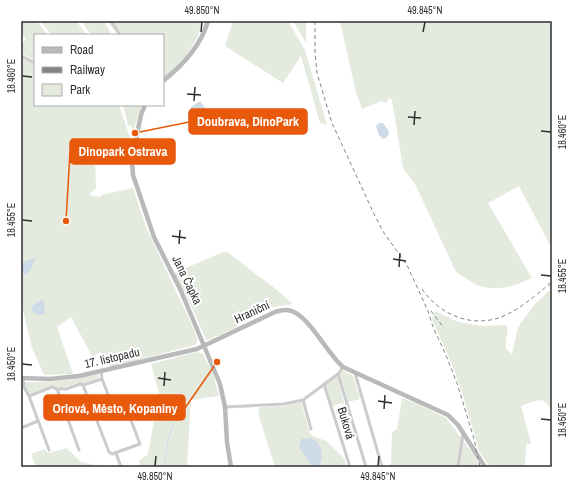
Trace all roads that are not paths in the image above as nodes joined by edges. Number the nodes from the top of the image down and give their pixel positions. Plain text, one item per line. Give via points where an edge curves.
1 (111, 21) edge
2 (208, 21) edge
3 (119, 34) edge
4 (21, 56) edge
5 (34, 62) edge
6 (164, 80) edge
7 (145, 106) edge
8 (205, 346) junction
9 (343, 367) junction
10 (101, 371) junction
11 (355, 373) junction
12 (338, 374) junction
13 (22, 378) edge
14 (102, 379) junction
15 (324, 384) junction
16 (84, 385) junction
17 (57, 389) junction
18 (28, 396) junction
19 (303, 400) junction
20 (225, 407) junction
21 (143, 411) dead end
22 (129, 415) junction
23 (38, 421) junction
24 (21, 428) edge
25 (311, 429) dead end
26 (463, 432) junction
27 (49, 450) dead end
28 (79, 450) dead end
29 (116, 453) junction
30 (21, 464) edge
31 (22, 467) edge
32 (121, 467) edge
33 (231, 467) edge
34 (350, 467) edge
35 (366, 467) edge
36 (382, 467) edge
37 (458, 467) edge
38 (485, 467) edge

1 - 3 street
2 - 6 main road via 194,49
4 - 5 street
7 - 8 main road, Jana Čapka via 132,162 135,185 154,237 182,291
8 - 9 main road, Hraniční via 275,312 289,311 302,318
8 - 10 main road, 17. listopadu
8 - 20 main road, Jana Čapka via 220,384
9 - 11 main road, Hraniční
9 - 12 street
10 - 13 main road, 17. listopadu via 62,379
10 - 14 street
11 - 26 main road, Hraniční via 442,411 453,419
11 - 36 street
12 - 15 street
12 - 35 street
13 - 18 street
14 - 16 street
14 - 22 street via 116,415
15 - 19 street
15 - 34 street, Buková
16 - 17 street
16 - 29 street via 107,450 112,454
17 - 18 street via 52,387
17 - 28 street
18 - 23 street
19 - 20 street via 284,404
19 - 25 street
20 - 33 main road, Jana Čapka
21 - 22 street
22 - 29 street via 140,444
23 - 24 street
23 - 27 street
26 - 37 street
26 - 38 main road, Hraniční
29 - 32 street
30 - 31 street

